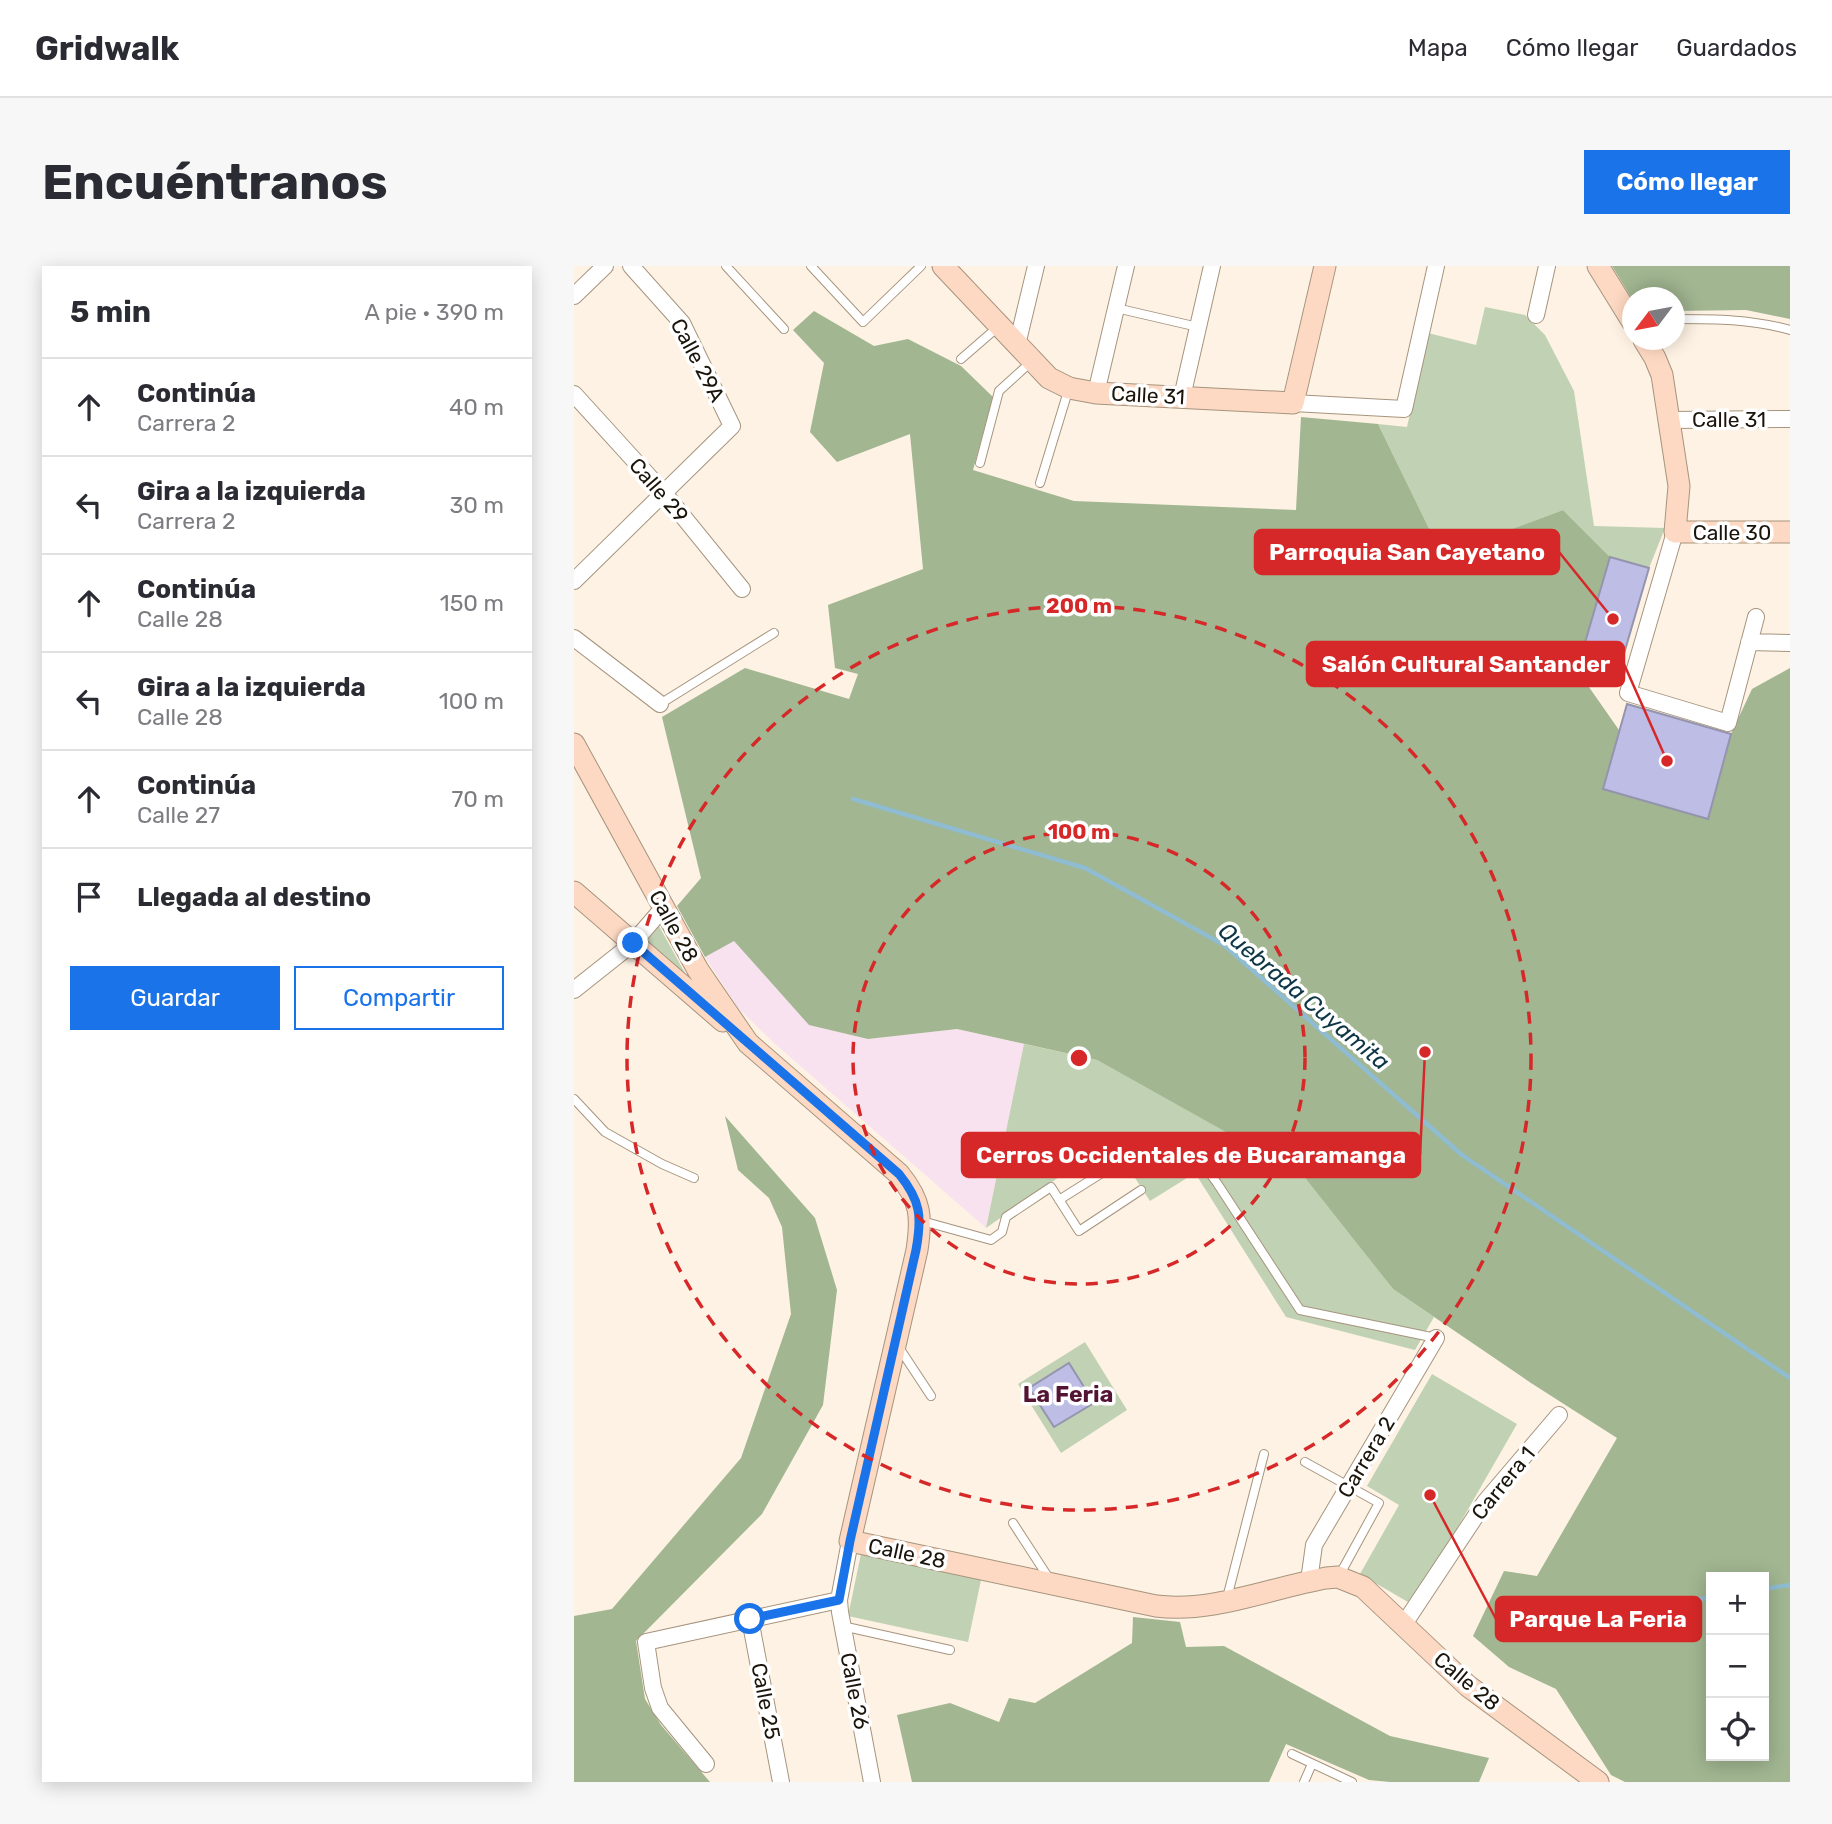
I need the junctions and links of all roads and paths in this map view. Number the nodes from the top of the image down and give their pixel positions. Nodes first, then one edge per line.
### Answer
1 (605, 266) edge
2 (631, 266) edge
3 (726, 266) edge
4 (811, 266) edge
5 (921, 266) edge
6 (1036, 266) edge
7 (1126, 266) edge
8 (1212, 266) edge
9 (1325, 266) edge
10 (1436, 266) edge
11 (1547, 266) edge
12 (1598, 266) edge
13 (947, 268) edge
14 (574, 296) edge
15 (1622, 304) edge
16 (1116, 308) junction
17 (1536, 315) dead end
18 (1685, 319) edge
19 (999, 326) junction
20 (1198, 327) junction
21 (785, 329) dead end
22 (1790, 330) edge
23 (1017, 345) junction
24 (1650, 350) edge
25 (961, 359) dead end
26 (1032, 361) junction
27 (1069, 388) junction
28 (1096, 393) junction
29 (574, 394) edge
30 (1182, 397) junction
31 (1293, 403) junction
32 (1790, 419) edge
33 (1669, 420) junction
34 (981, 463) dead end
35 (1040, 483) dead end
36 (664, 493) junction
37 (1675, 532) junction
38 (1790, 532) edge
39 (574, 581) edge
40 (742, 589) dead end
41 (1756, 617) dead end
42 (774, 633) dead end
43 (574, 638) edge
44 (1749, 642) junction
45 (1790, 643) edge
46 (660, 704) joint
47 (574, 744) edge
48 (574, 892) edge
49 (664, 907) junction
50 (633, 943) junction
51 (574, 990) edge
52 (748, 1043) junction
53 (574, 1099) edge
54 (694, 1178) dead end
55 (1141, 1191) dead end
56 (1059, 1200) junction
57 (920, 1220) junction
58 (1436, 1338) joint
59 (895, 1342) junction
60 (931, 1396) dead end
61 (1559, 1415) dead end
62 (1264, 1454) dead end
63 (1305, 1462) dead end
64 (1349, 1486) junction
65 (1013, 1524) dead end
66 (850, 1541) junction
67 (1338, 1577) junction
68 (1309, 1581) junction
69 (1052, 1584) junction
70 (839, 1600) junction
71 (1226, 1601) junction
72 (750, 1619) junction
73 (1404, 1623) junction
74 (842, 1626) junction
75 (950, 1650) dead end
76 (1292, 1754) dead end
77 (706, 1764) dead end
78 (1312, 1764) junction
79 (1596, 1781) edge
80 (781, 1782) edge
81 (872, 1782) edge
82 (1304, 1782) edge
83 (1352, 1782) edge

1 - 14 street
2 - 36 street, Calle 29A
3 - 21 lane
4 - 5 lane
6 - 23 street
7 - 16 street
8 - 20 street
9 - 31 street
10 - 31 street, Calle 31
11 - 17 street
12 - 15 street
13 - 19 street, Calle 31
16 - 20 lane
16 - 28 street
18 - 22 lane
19 - 23 street, Calle 31
19 - 25 lane
20 - 30 street
23 - 26 street, Calle 31
24 - 33 street
26 - 27 street, Calle 31
26 - 34 lane
27 - 28 street, Calle 31
27 - 35 lane
28 - 30 street, Calle 31
29 - 36 street, Calle 29
30 - 31 street, Calle 31
32 - 33 street, Calle 31
33 - 37 street
36 - 39 street
36 - 40 street, Calle 29
37 - 38 street, Calle 30
37 - 44 street
41 - 44 street
42 - 46 lane
43 - 46 street
44 - 45 street
47 - 49 street, Calle 28
48 - 50 street
49 - 50 street
49 - 52 street, Calle 28
50 - 51 street
50 - 52 street
52 - 57 street, Calle 28
53 - 54 lane
55 - 56 lane
56 - 57 lane
56 - 58 lane
57 - 59 street, Calle 28
58 - 64 street, Carrera 2
59 - 60 lane
59 - 66 street, Calle 28
61 - 73 street, Carrera 1
62 - 71 lane
63 - 64 lane
64 - 67 lane
64 - 68 street, Carrera 2
65 - 69 lane
66 - 69 street, Calle 28
66 - 70 street
67 - 68 street, Calle 28
67 - 73 street, Calle 28
68 - 71 street, Calle 28
69 - 71 street, Calle 28
70 - 72 street
70 - 74 street, Calle 26
72 - 77 street
72 - 80 street, Calle 25
73 - 79 street, Calle 28
74 - 75 lane
74 - 81 street, Calle 26
76 - 78 lane
78 - 82 lane
78 - 83 lane

